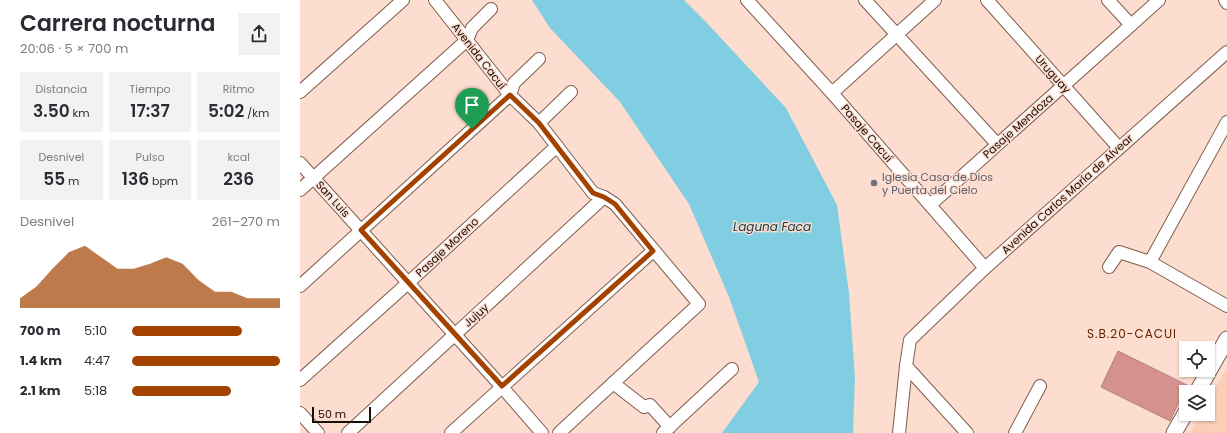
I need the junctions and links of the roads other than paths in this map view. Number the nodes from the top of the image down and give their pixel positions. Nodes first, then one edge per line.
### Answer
1 (403, 0) edge
2 (436, 0) edge
3 (747, 0) edge
4 (865, 0) edge
5 (934, 0) edge
6 (986, 0) edge
7 (1108, 0) edge
8 (1158, 0) edge
9 (1225, 0) edge
10 (1227, 3) edge
11 (491, 9) dead end
12 (1131, 25) junction
13 (897, 35) junction
14 (467, 40) junction
15 (1227, 52) edge
16 (539, 59) dead end
17 (1063, 85) junction
18 (300, 92) edge
19 (571, 92) dead end
20 (832, 93) junction
21 (510, 95) junction
22 (1227, 122) edge
23 (539, 123) junction
24 (997, 144) junction
25 (1222, 144) edge
26 (557, 146) junction
27 (1119, 148) junction
28 (300, 163) edge
29 (314, 177) junction
30 (300, 190) edge
31 (604, 197) junction
32 (930, 205) junction
33 (361, 230) junction
34 (653, 251) junction
35 (1150, 262) junction
36 (1109, 267) dead end
37 (985, 268) junction
38 (408, 283) junction
39 (300, 286) edge
40 (1227, 306) edge
41 (455, 334) junction
42 (1227, 339) edge
43 (1227, 357) edge
44 (906, 366) junction
45 (732, 369) dead end
46 (300, 380) edge
47 (613, 383) junction
48 (1201, 385) edge
49 (1211, 385) edge
50 (502, 386) junction
51 (1040, 386) dead end
52 (300, 413) edge
53 (1184, 421) edge
54 (1188, 421) edge
55 (667, 430) edge
56 (318, 433) edge
57 (348, 433) edge
58 (450, 433) edge
59 (542, 433) edge
60 (559, 433) edge
61 (899, 433) edge
62 (967, 433) edge
63 (1015, 433) edge
64 (1174, 433) edge
65 (1185, 433) edge

1 - 18 street
2 - 14 street, Avenida Cacuí
3 - 20 street, Pasaje Cacuí
4 - 13 street
5 - 13 street
6 - 17 street, Uruguay
7 - 12 street
8 - 12 street, Pasaje Mendoza
9 - 10 street
11 - 14 street
12 - 17 street, Pasaje Mendoza
13 - 20 street
13 - 24 street
14 - 21 street, Avenida Cacuí
14 - 29 street
15 - 27 street, Avenida Carlos María de Alvear
16 - 21 street
17 - 24 street, Pasaje Mendoza
17 - 27 street, Uruguay
19 - 23 street
20 - 32 street, Pasaje Cacuí
21 - 23 street, Avenida Cacuí
21 - 33 street
22 - 25 street
23 - 26 street, Avenida Cacuí
24 - 32 street, Pasaje Mendoza
25 - 35 street
26 - 31 street, Avenida Cacuí
26 - 38 street, Pasaje Moreno
27 - 37 street, Avenida Carlos María de Alvear
28 - 29 street, San Luis
29 - 30 street
29 - 33 street, San Luis
31 - 34 street, Avenida Cacuí
31 - 41 street, Jujuy
32 - 37 street, Pasaje Cacuí
33 - 38 street, San Luis
33 - 39 street
34 - 47 street, Avenida Cacuí
34 - 50 street
35 - 36 street
35 - 40 street
37 - 44 street, Avenida Carlos María de Alvear
38 - 41 street, San Luis
38 - 46 street, Pasaje Moreno
41 - 50 street, San Luis
41 - 57 street, Jujuy
42 - 48 main road
43 - 49 main road
44 - 61 street
44 - 62 street
45 - 55 street
47 - 55 street
47 - 60 street
50 - 58 street
50 - 59 street, San Luis
51 - 63 street
52 - 56 street
53 - 64 main road
54 - 65 main road

